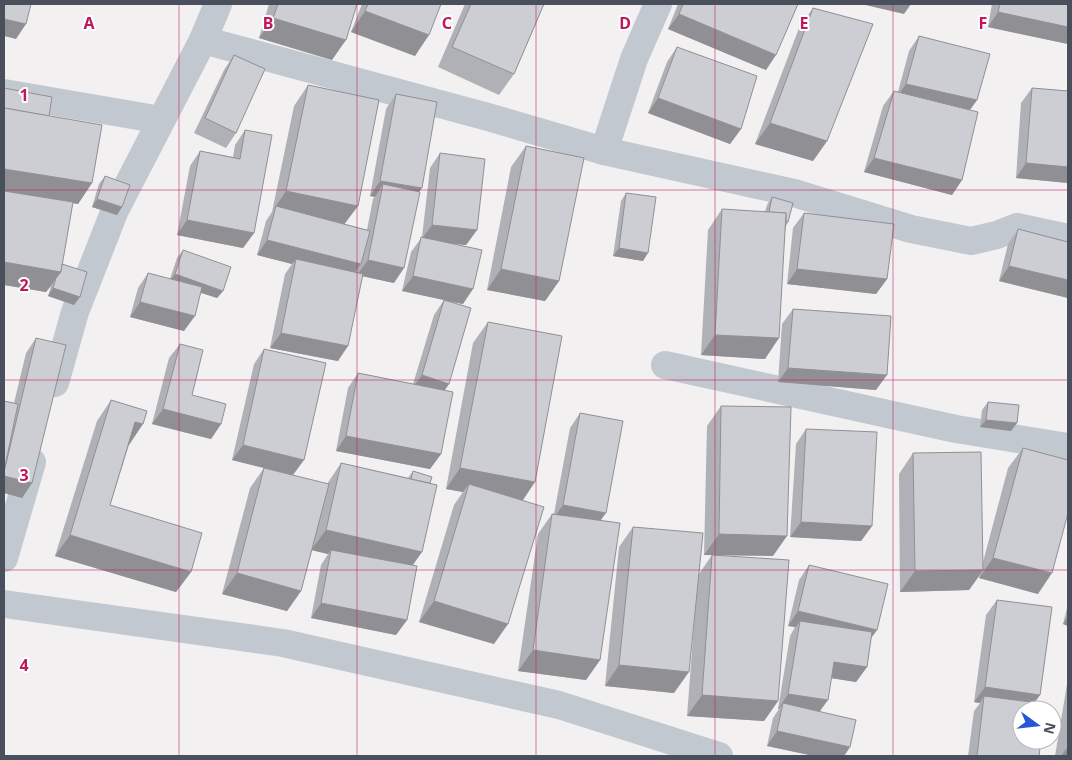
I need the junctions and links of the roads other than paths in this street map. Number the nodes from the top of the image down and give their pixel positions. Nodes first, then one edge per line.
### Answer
1 (218, 4) edge
2 (658, 4) edge
3 (203, 40) junction
4 (4, 93) edge
5 (161, 120) junction
6 (604, 151) junction
7 (1068, 238) edge
8 (665, 366) dead end
9 (48, 407) edge
10 (40, 435) edge
11 (1068, 447) edge
12 (4, 558) edge
13 (4, 604) edge
14 (719, 756) edge

1 - 3 street
2 - 6 street
3 - 5 street
3 - 6 street
4 - 5 street
5 - 9 street
6 - 7 street
8 - 11 street
10 - 12 street
13 - 14 street

